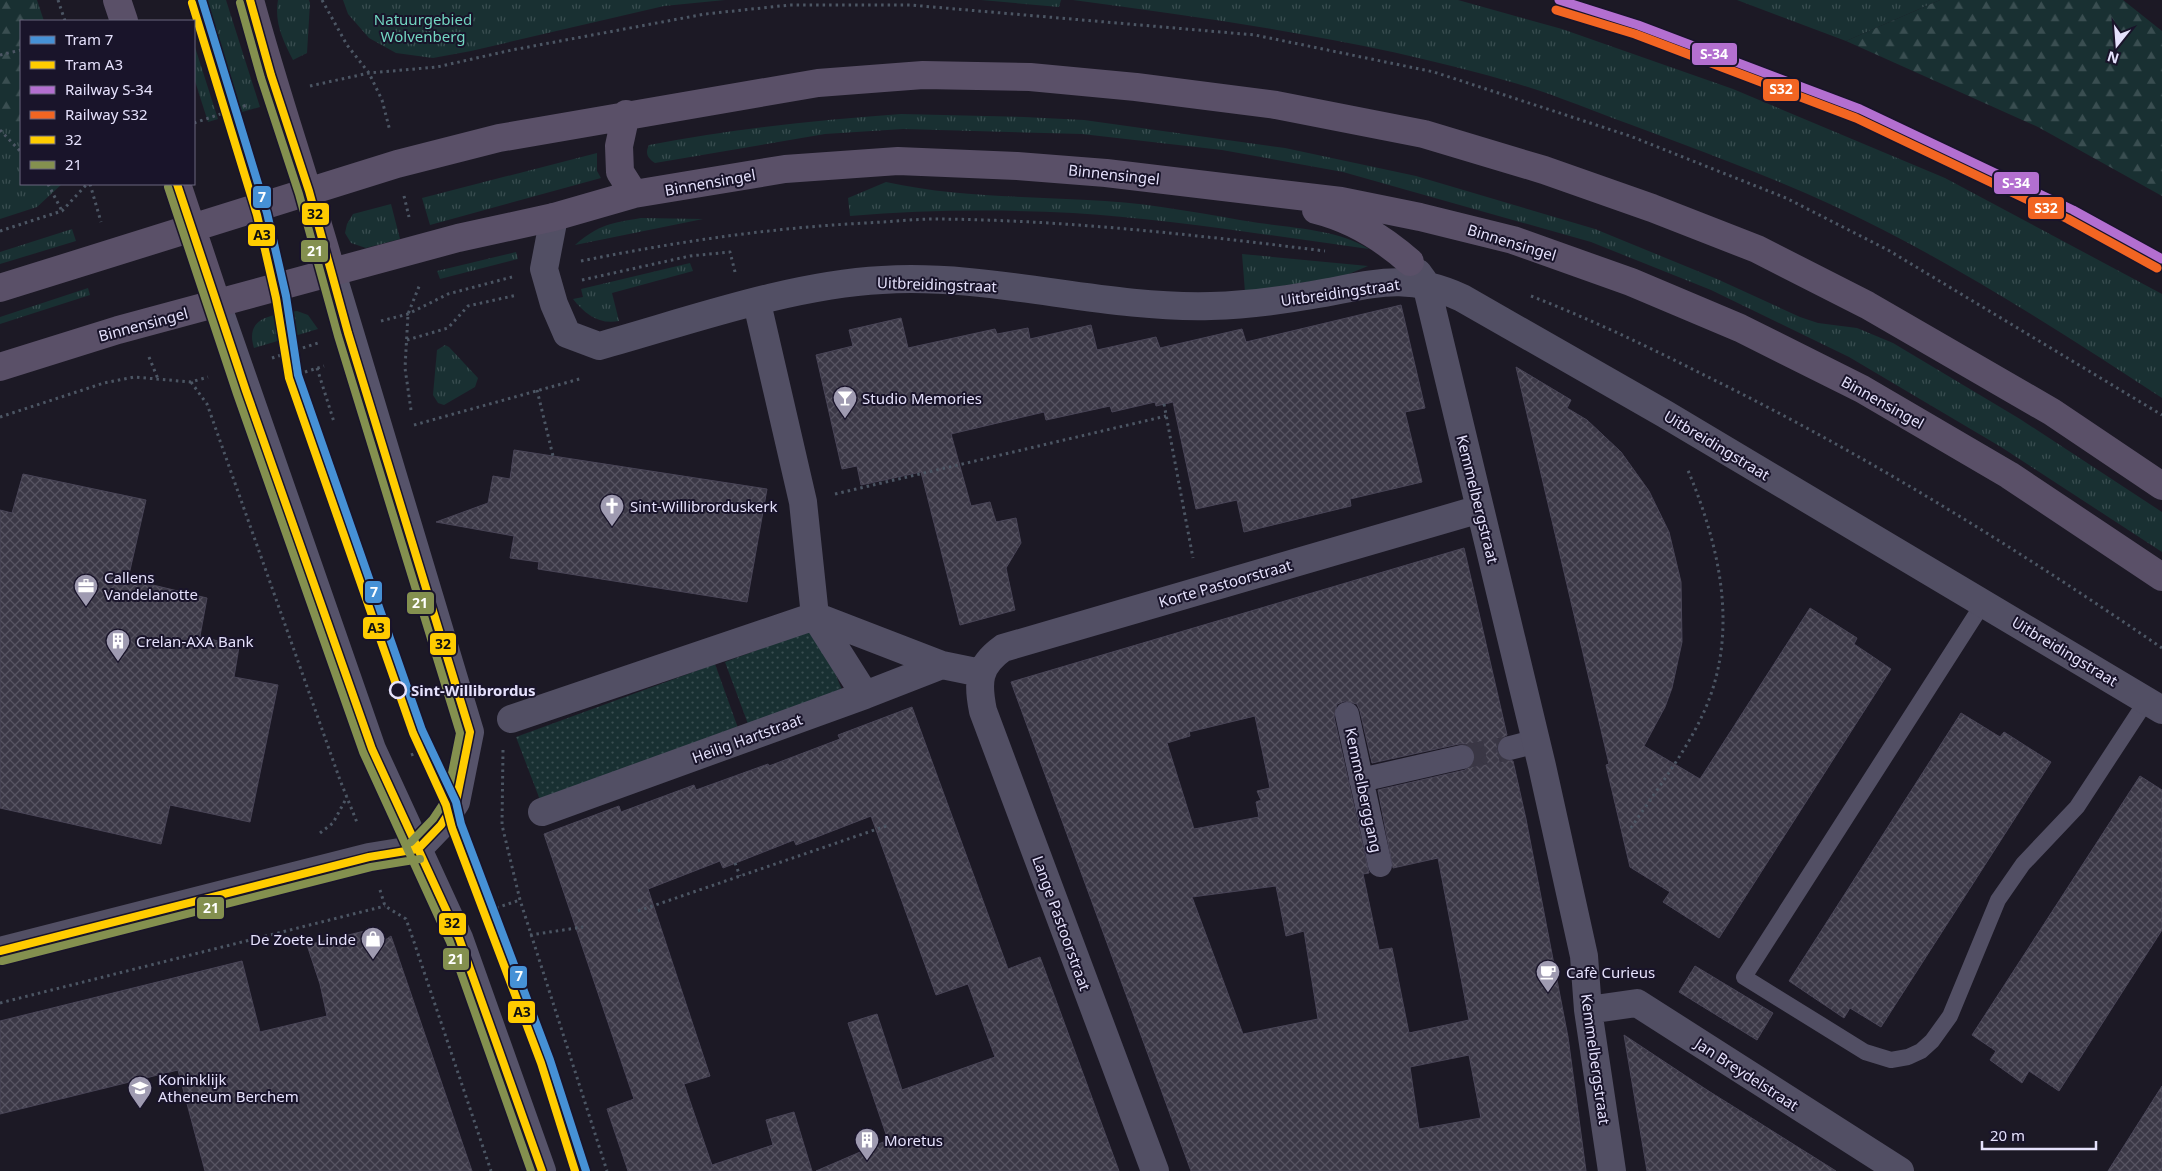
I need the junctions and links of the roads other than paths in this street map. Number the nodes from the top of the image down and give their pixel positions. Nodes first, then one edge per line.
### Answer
1 (117, 0) edge
2 (250, 0) edge
3 (124, 20) edge
4 (626, 114) junction
5 (177, 185) edge
6 (1225, 186) junction
7 (309, 191) junction
8 (634, 194) junction
9 (554, 217) junction
10 (190, 228) junction
11 (1410, 262) joint
12 (332, 273) junction
13 (1426, 284) junction
14 (0, 288) edge
15 (757, 303) junction
16 (217, 304) junction
17 (0, 367) edge
18 (2162, 486) edge
19 (1480, 509) junction
20 (2162, 577) edge
21 (1984, 602) junction
22 (814, 616) junction
23 (942, 665) junction
24 (981, 673) junction
25 (865, 695) junction
26 (2154, 705) edge
27 (1347, 714) dead end
28 (512, 719) dead end
29 (1537, 741) junction
30 (1510, 748) tunnel mouth
31 (1462, 758) tunnel mouth
32 (1361, 780) junction
33 (542, 812) dead end
34 (418, 849) junction
35 (1380, 865) dead end
36 (0, 950) edge
37 (1588, 1010) junction
38 (542, 1171) edge
39 (1155, 1171) edge
40 (1612, 1171) edge
41 (1900, 1171) edge

1 - 3 main road
2 - 7 main road
4 - 7 main road
4 - 8 main road
4 - 18 main road
5 - 10 main road
6 - 8 main road, Binnensingel
6 - 11 main road
6 - 20 main road, Binnensingel
7 - 10 main road
7 - 12 main road
8 - 9 main road, Binnensingel
9 - 12 main road, Binnensingel
9 - 15 street, Uitbreidingstraat
10 - 14 main road
10 - 16 main road
11 - 13 street, Kemmelbergstraat
12 - 16 main road, Binnensingel
12 - 34 main road
13 - 15 street, Uitbreidingstraat
13 - 19 street, Kemmelbergstraat
13 - 21 street, Uitbreidingstraat
15 - 22 street
16 - 17 main road, Binnensingel
16 - 34 main road
19 - 24 street, Korte Pastoorstraat
19 - 29 street, Kemmelbergstraat
21 - 26 street, Uitbreidingstraat
21 - 26 lane
22 - 23 street
22 - 25 street
22 - 28 street
23 - 24 street
23 - 25 street, Heilig Hartstraat
24 - 39 street, Lange Pastoorstraat
25 - 33 street, Heilig Hartstraat
27 - 32 street, Kemmelberggang
29 - 30 street
29 - 37 street, Kemmelbergstraat
31 - 32 street
32 - 35 street, Kemmelberggang
34 - 36 street
34 - 38 main road
37 - 40 street, Kemmelbergstraat
37 - 41 street, Jan Breydelstraat

